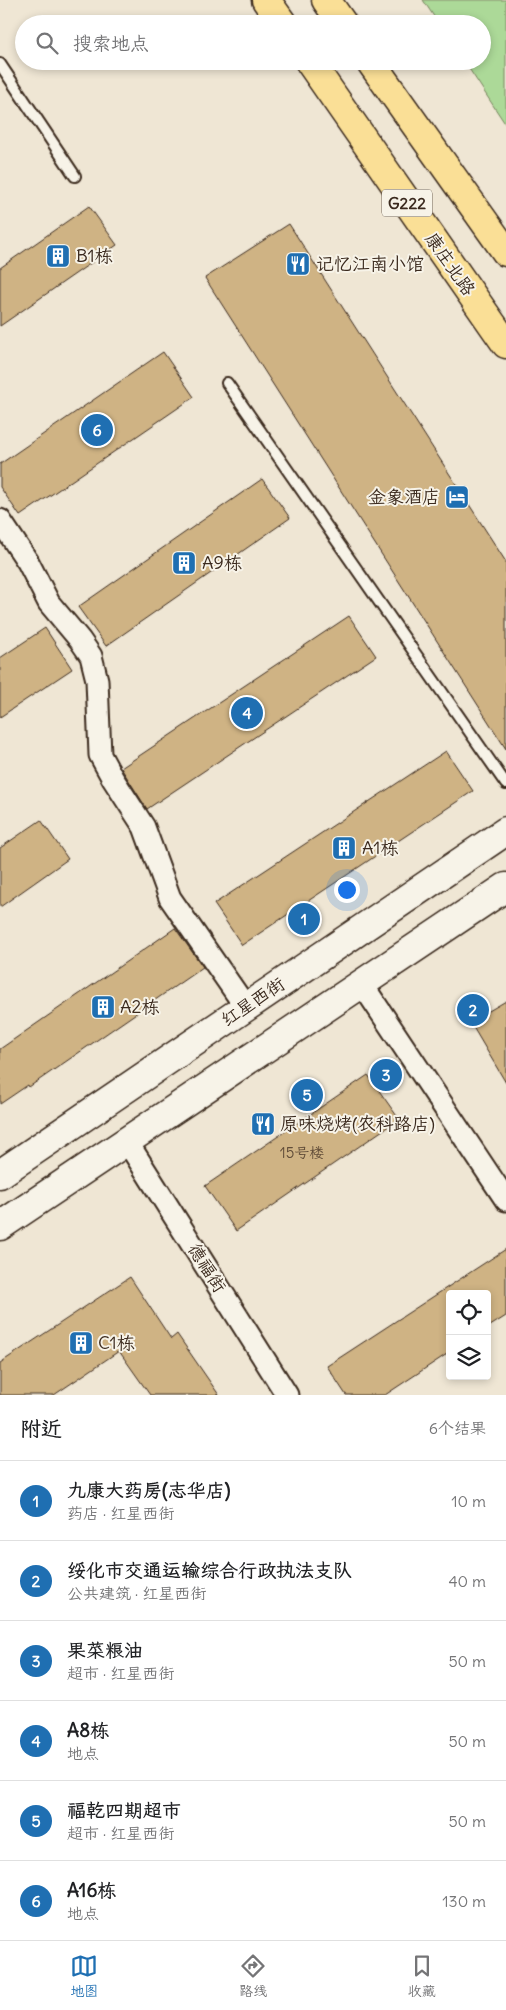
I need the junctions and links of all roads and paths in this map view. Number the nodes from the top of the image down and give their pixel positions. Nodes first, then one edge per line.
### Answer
1 (266, 0) edge
2 (326, 0) edge
3 (277, 15) edge
4 (337, 15) edge
5 (0, 64) edge
6 (315, 70) edge
7 (376, 70) edge
8 (75, 176) dead end
9 (506, 252) edge
10 (506, 344) edge
11 (227, 383) dead end
12 (0, 520) edge
13 (506, 784) edge
14 (506, 831) edge
15 (506, 887) edge
16 (362, 984) junction
17 (246, 1006) junction
18 (101, 1105) junction
19 (126, 1140) junction
20 (0, 1174) edge
21 (506, 1200) edge
22 (0, 1226) edge
23 (287, 1395) edge

1 - 3 highway
2 - 4 highway
5 - 8 lane
6 - 10 highway, 康庄北路 / G222
7 - 9 highway, G222
11 - 13 lane
12 - 17 street
14 - 17 main road, 红星西街
15 - 16 main road
16 - 19 main road
16 - 21 street
17 - 18 main road, 红星西街
18 - 19 main road
18 - 20 main road, 红星西街
19 - 22 main road
19 - 23 street, 德福街

